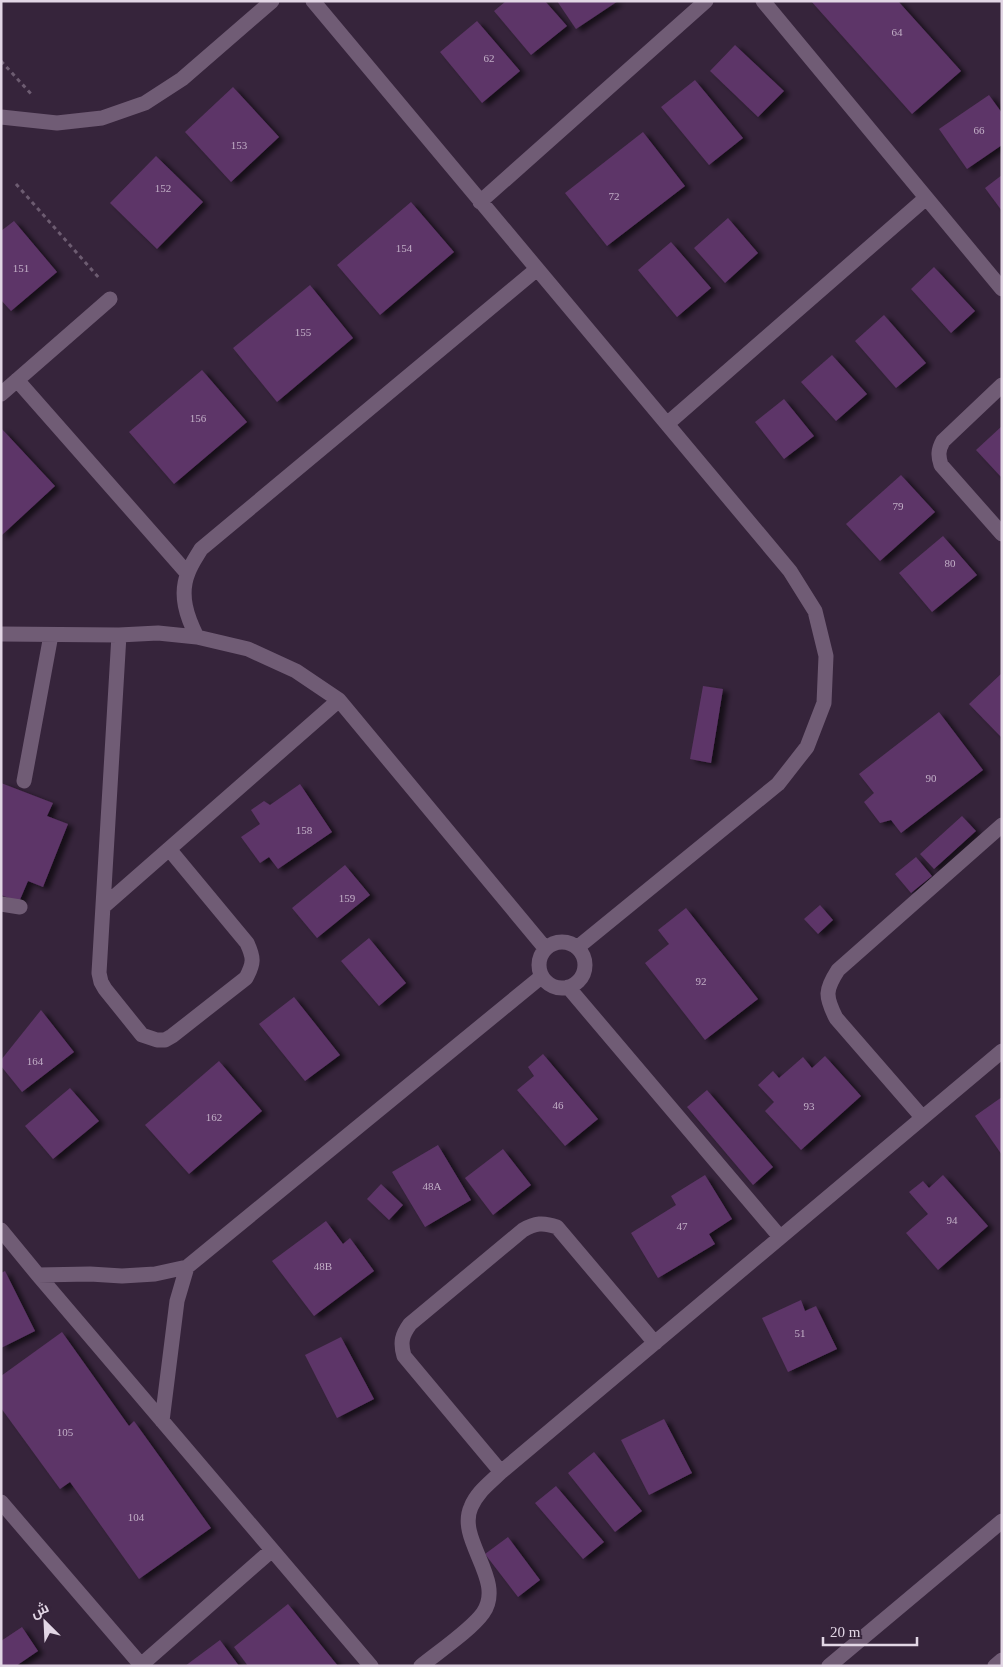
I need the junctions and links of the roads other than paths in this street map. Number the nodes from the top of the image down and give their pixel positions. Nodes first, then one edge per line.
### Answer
1 (272, 1) edge
2 (313, 1) edge
3 (706, 1) edge
4 (763, 1) edge
5 (255, 7) edge
6 (1, 117) edge
7 (926, 198) junction
8 (480, 202) junction
9 (537, 269) junction
10 (1002, 289) edge
11 (110, 299) road end
12 (17, 380) junction
13 (1002, 385) edge
14 (1, 394) edge
15 (666, 424) junction
16 (1002, 534) edge
17 (187, 574) junction
18 (1, 634) edge
19 (51, 635) junction
20 (119, 635) junction
21 (196, 636) junction
22 (339, 700) junction
23 (24, 781) dead end
24 (1002, 825) edge
25 (169, 848) junction
26 (1, 904) edge
27 (104, 906) junction
28 (20, 907) dead end
29 (578, 947) junction
30 (545, 948) junction
31 (542, 977) junction
32 (568, 987) junction
33 (1002, 1051) edge
34 (922, 1118) junction
35 (1, 1230) edge
36 (780, 1237) junction
37 (187, 1267) junction
38 (38, 1275) junction
39 (655, 1343) junction
40 (162, 1421) junction
41 (501, 1472) junction
42 (1, 1502) edge
43 (1002, 1521) edge
44 (272, 1550) junction
45 (1002, 1660) edge
46 (141, 1665) edge
47 (371, 1666) edge
48 (421, 1666) edge
49 (829, 1666) edge
50 (995, 1666) edge

1 - 5 street
2 - 8 street
3 - 8 street
4 - 7 street
5 - 6 street
7 - 10 street
7 - 15 street
8 - 9 street
9 - 15 street
9 - 17 street
11 - 12 street
12 - 14 street
12 - 17 street
13 - 16 street
15 - 29 street
17 - 21 street
18 - 19 street
19 - 20 street
19 - 23 street
20 - 21 street
20 - 27 street
21 - 22 street
22 - 25 street
22 - 30 street
24 - 34 street
25 - 27 street
25 - 27 street
26 - 28 street
29 - 30 street
29 - 32 street
30 - 31 street
31 - 32 street
31 - 37 street
32 - 36 street
33 - 34 street
34 - 36 street
35 - 38 street
36 - 39 street
37 - 38 street
37 - 40 street
38 - 40 street
39 - 41 street
39 - 41 street
40 - 44 street
41 - 48 street
42 - 46 street
43 - 49 street
44 - 46 street
44 - 47 street
45 - 50 street

